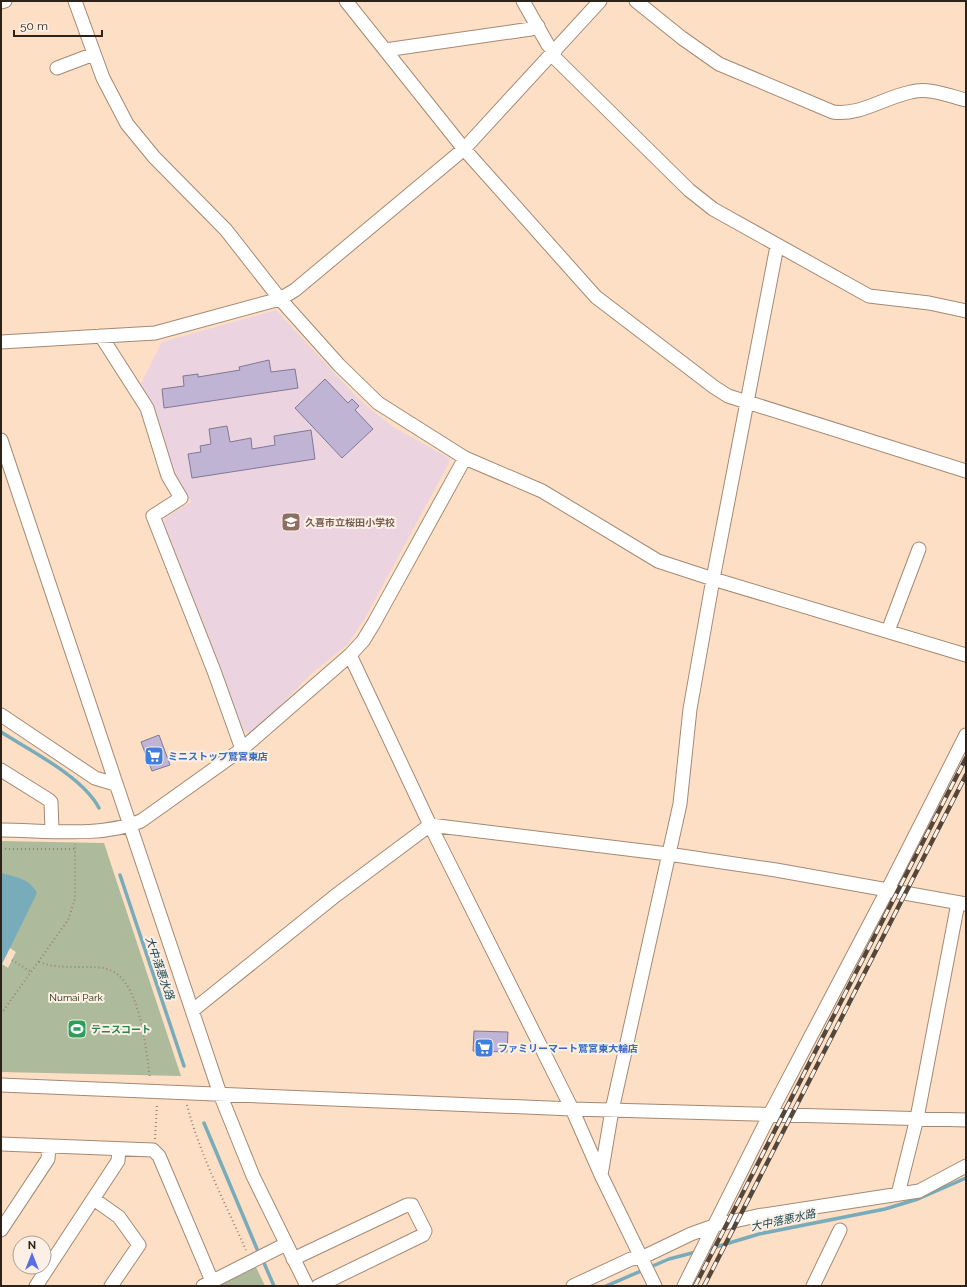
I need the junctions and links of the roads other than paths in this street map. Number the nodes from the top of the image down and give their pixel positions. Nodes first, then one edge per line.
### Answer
1 (5, 1) edge
2 (75, 1) edge
3 (346, 1) edge
4 (524, 1) edge
5 (600, 1) edge
6 (636, 1) edge
7 (1, 2) edge
8 (538, 26) junction
9 (385, 50) junction
10 (553, 53) junction
11 (94, 54) junction
12 (57, 68) dead end
13 (966, 100) edge
14 (464, 150) junction
15 (777, 246) junction
16 (280, 299) junction
17 (966, 311) edge
18 (101, 336) junction
19 (1, 342) edge
20 (747, 402) junction
21 (1, 440) edge
22 (464, 458) junction
23 (966, 471) edge
24 (919, 549) dead end
25 (712, 579) junction
26 (888, 631) junction
27 (350, 655) junction
28 (966, 655) edge
29 (1, 715) edge
30 (966, 735) edge
31 (242, 749) junction
32 (1, 770) edge
33 (115, 784) junction
34 (430, 825) junction
35 (129, 826) junction
36 (1, 830) edge
37 (52, 830) junction
38 (668, 854) junction
39 (888, 889) junction
40 (962, 903) edge
41 (192, 1011) junction
42 (1, 1085) edge
43 (220, 1094) junction
44 (572, 1109) junction
45 (612, 1110) junction
46 (770, 1114) junction
47 (917, 1118) junction
48 (966, 1120) edge
49 (1, 1144) edge
50 (50, 1146) junction
51 (119, 1149) junction
52 (966, 1166) edge
53 (601, 1175) junction
54 (898, 1194) junction
55 (95, 1200) junction
56 (714, 1229) junction
57 (1, 1230) edge
58 (840, 1230) dead end
59 (286, 1244) junction
60 (293, 1259) junction
61 (643, 1260) junction
62 (653, 1281) edge
63 (208, 1284) edge
64 (36, 1286) edge
65 (111, 1286) edge
66 (307, 1286) edge
67 (318, 1286) edge
68 (573, 1286) edge
69 (684, 1286) edge
70 (813, 1286) edge

1 - 7 street
2 - 11 street
3 - 9 street
4 - 8 street
5 - 10 street
6 - 13 street
8 - 9 street
8 - 10 street
9 - 14 street
10 - 14 street
10 - 15 street
11 - 12 street
11 - 16 street
14 - 16 street
14 - 20 street
15 - 17 street
15 - 20 street
16 - 18 street
16 - 22 street
18 - 19 street
18 - 31 street
20 - 23 street
20 - 25 street
21 - 33 street
22 - 25 street
22 - 27 street
24 - 26 street
25 - 26 street
25 - 38 street
26 - 28 street
27 - 31 street
27 - 34 street
29 - 33 street
30 - 39 street
31 - 35 street
32 - 37 street
33 - 35 street
34 - 38 street
34 - 41 street
34 - 44 street
35 - 37 street
35 - 41 street
36 - 37 street
38 - 39 street
38 - 45 street
39 - 40 street
39 - 46 street
40 - 47 street
41 - 43 street
42 - 43 street
43 - 44 street
43 - 59 street
44 - 45 street
44 - 53 street
45 - 46 street
45 - 53 street
46 - 47 street
46 - 56 street
47 - 48 street
47 - 54 street
49 - 50 street
50 - 51 street
50 - 57 street
51 - 55 street
51 - 63 street
52 - 54 street
53 - 61 street
54 - 56 street
55 - 64 street
55 - 65 street
56 - 61 street
56 - 69 street
58 - 70 street
59 - 60 street
59 - 63 street
60 - 66 street
60 - 67 street
61 - 62 street
61 - 68 street

